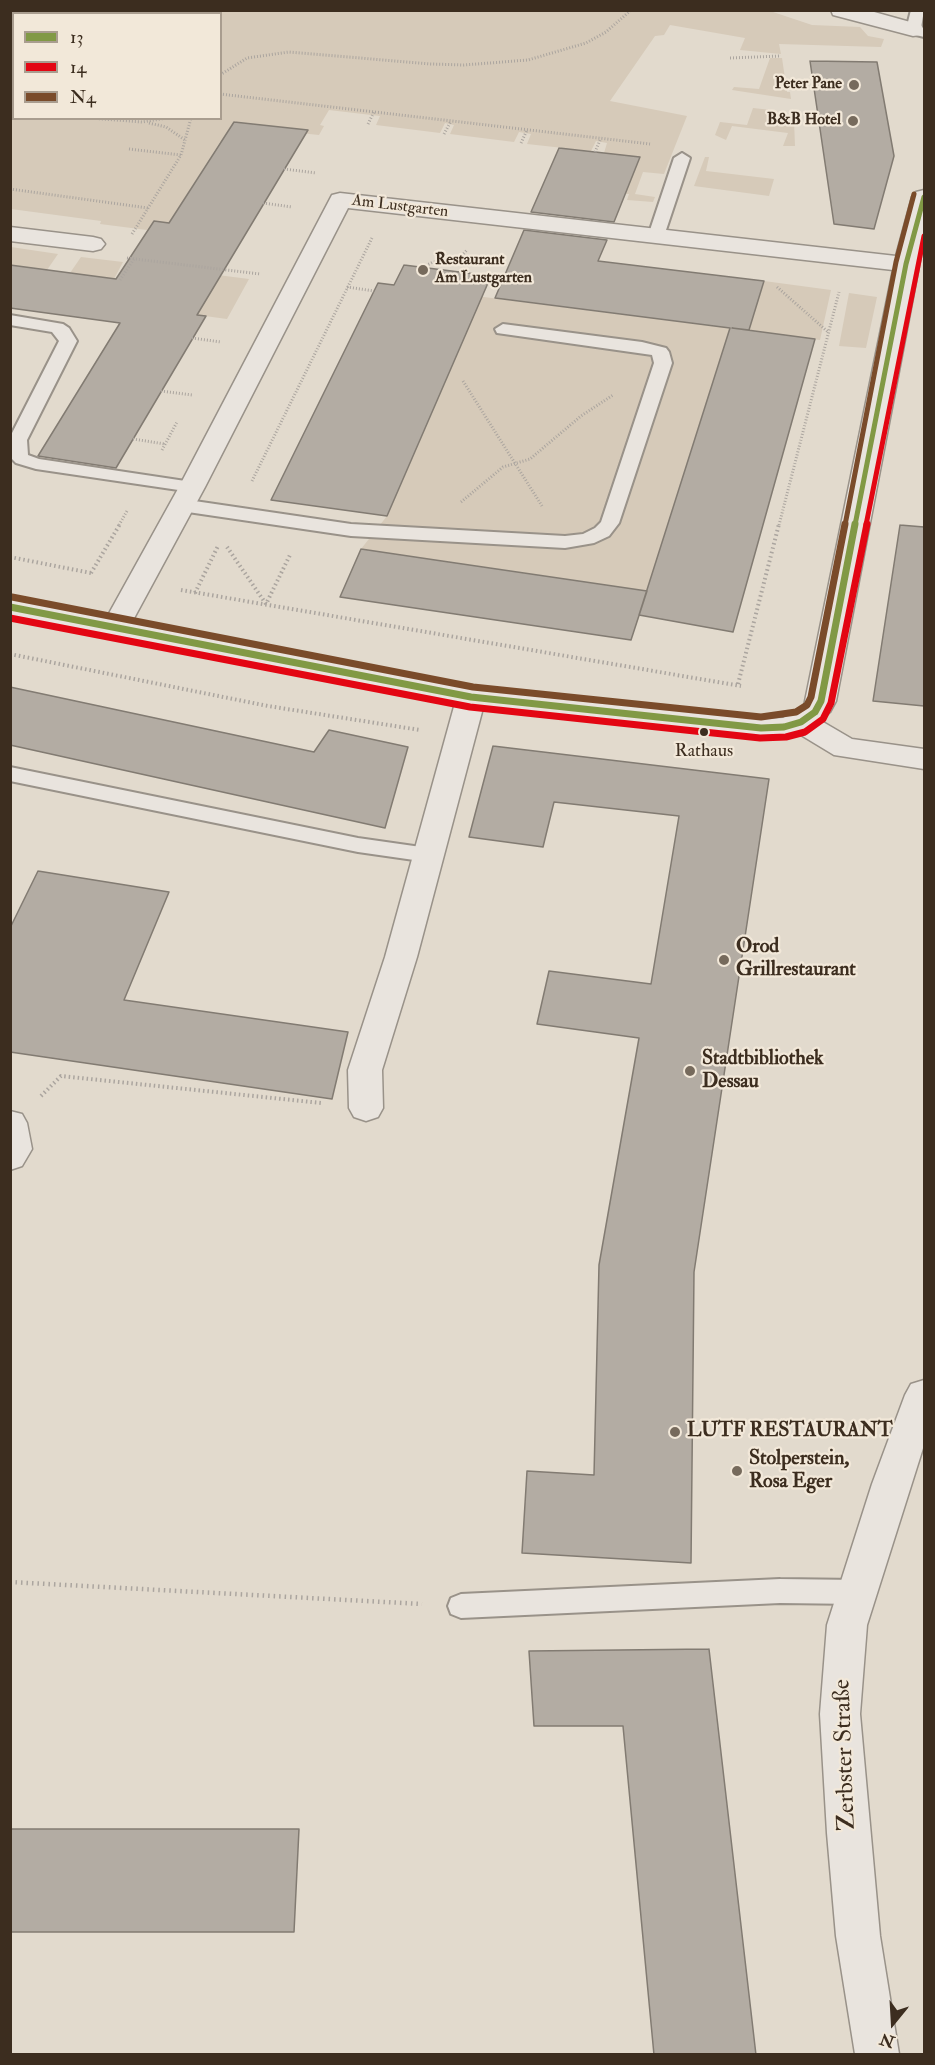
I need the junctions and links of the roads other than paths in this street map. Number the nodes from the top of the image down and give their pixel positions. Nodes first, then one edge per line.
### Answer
1 (841, 10) edge
2 (919, 25) edge
3 (682, 158) road end
4 (924, 197) edge
5 (10, 234) edge
6 (656, 236) junction
7 (93, 244) dead end
8 (906, 264) junction
9 (10, 320) edge
10 (504, 329) dead end
11 (187, 496) junction
12 (10, 607) edge
13 (114, 629) junction
14 (471, 697) junction
15 (801, 722) junction
16 (924, 759) edge
17 (10, 774) edge
18 (428, 855) junction
19 (366, 1108) road end
20 (12, 1124) edge
21 (10, 1157) edge
22 (924, 1395) edge
23 (858, 1592) junction
24 (461, 1606) road end
25 (877, 2055) edge

1 - 2 street
3 - 6 lane
4 - 8 street
5 - 7 street
6 - 8 street, Am Lustgarten
6 - 11 street, Am Lustgarten
8 - 15 street
9 - 11 lane
10 - 11 lane
11 - 13 street, Am Lustgarten
12 - 13 street
13 - 14 street
14 - 15 street
14 - 18 street
15 - 16 street
17 - 18 lane
18 - 19 street
20 - 21 street
22 - 23 street, Zerbster Straße
23 - 24 lane
23 - 25 street, Zerbster Straße

